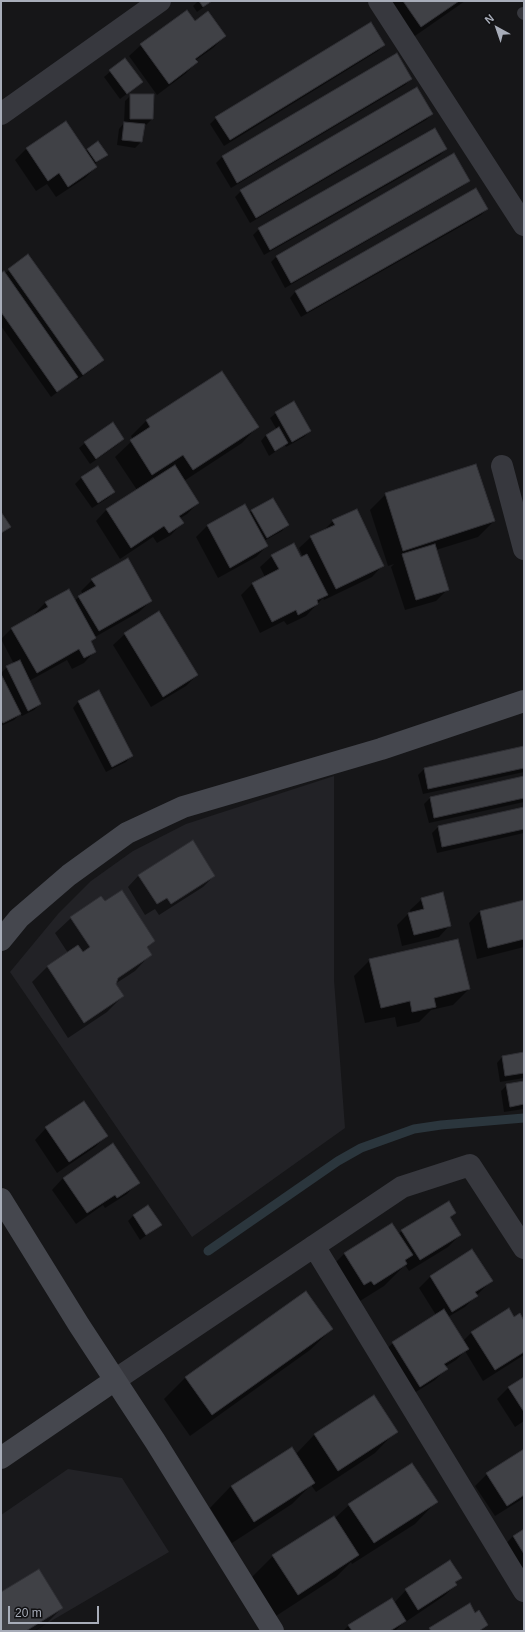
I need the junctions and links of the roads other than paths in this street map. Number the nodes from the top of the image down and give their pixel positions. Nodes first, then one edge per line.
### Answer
1 (160, 1) edge
2 (379, 1) edge
3 (1, 114) edge
4 (524, 225) edge
5 (502, 466) dead end
6 (524, 549) edge
7 (524, 701) edge
8 (1, 940) edge
9 (1, 1198) edge
10 (314, 1246) junction
11 (524, 1248) edge
12 (115, 1380) junction
13 (1, 1458) edge
14 (524, 1591) edge
15 (273, 1631) edge

1 - 3 street
2 - 4 street
5 - 6 street
7 - 8 street
9 - 12 street
10 - 11 street
10 - 12 street
10 - 14 street
12 - 13 street
12 - 15 street

